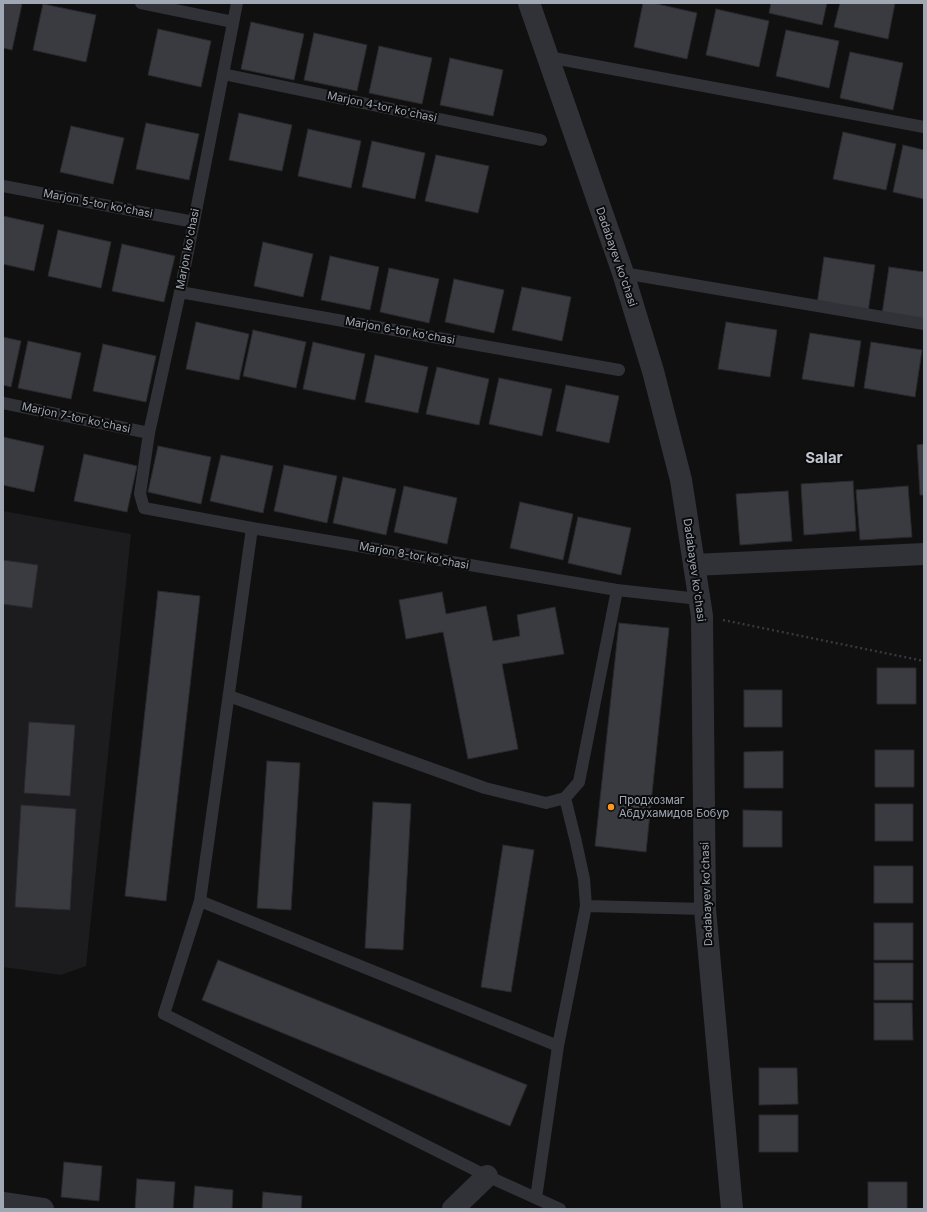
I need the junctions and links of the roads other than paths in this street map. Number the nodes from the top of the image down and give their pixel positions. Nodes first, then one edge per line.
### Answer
1 (141, 3) edge
2 (237, 3) edge
3 (528, 3) edge
4 (233, 22) junction
5 (548, 57) junction
6 (223, 74) junction
7 (924, 127) edge
8 (541, 140) dead end
9 (3, 186) edge
10 (194, 222) junction
11 (622, 273) junction
12 (180, 292) junction
13 (924, 324) edge
14 (619, 370) dead end
15 (3, 403) edge
16 (149, 433) junction
17 (140, 494) joint
18 (252, 528) junction
19 (924, 554) edge
20 (694, 565) junction
21 (617, 590) junction
22 (701, 608) junction
23 (229, 696) junction
24 (566, 798) junction
25 (200, 901) junction
26 (586, 906) junction
27 (705, 909) junction
28 (558, 1046) junction
29 (487, 1176) junction
30 (536, 1198) junction
31 (3, 1203) edge
32 (43, 1209) edge
33 (453, 1209) edge
34 (560, 1209) edge
35 (732, 1209) edge

1 - 4 lane
2 - 4 lane, Marjon ko'chasi
3 - 5 street, Dadabayev ko'chasi
4 - 6 lane, Marjon ko'chasi
5 - 7 lane
5 - 11 street, Dadabayev ko'chasi
6 - 8 lane, Marjon 4-tor ko'chasi
6 - 10 lane, Marjon ko'chasi
9 - 10 lane, Marjon 5-tor ko'chasi
10 - 12 lane, Marjon ko'chasi
11 - 13 lane
11 - 20 street, Dadabayev ko'chasi
12 - 14 lane, Marjon 6-tor ko'chasi
12 - 16 lane, Marjon ko'chasi
15 - 16 lane, Marjon 7-tor ko'chasi
16 - 17 lane, Marjon ko'chasi
17 - 18 lane, Marjon 8-tor ko'chasi
18 - 21 lane, Marjon 8-tor ko'chasi
18 - 23 lane
19 - 20 street
20 - 22 street, Dadabayev ko'chasi
21 - 22 lane, Marjon 8-tor ko'chasi
21 - 24 lane
22 - 27 street, Dadabayev ko'chasi
23 - 24 lane
23 - 25 lane
24 - 26 lane
25 - 28 lane
25 - 29 lane
26 - 27 lane
26 - 28 lane
27 - 35 street, Dadabayev ko'chasi
28 - 30 lane
29 - 30 lane
29 - 33 street
30 - 34 lane
31 - 32 street

